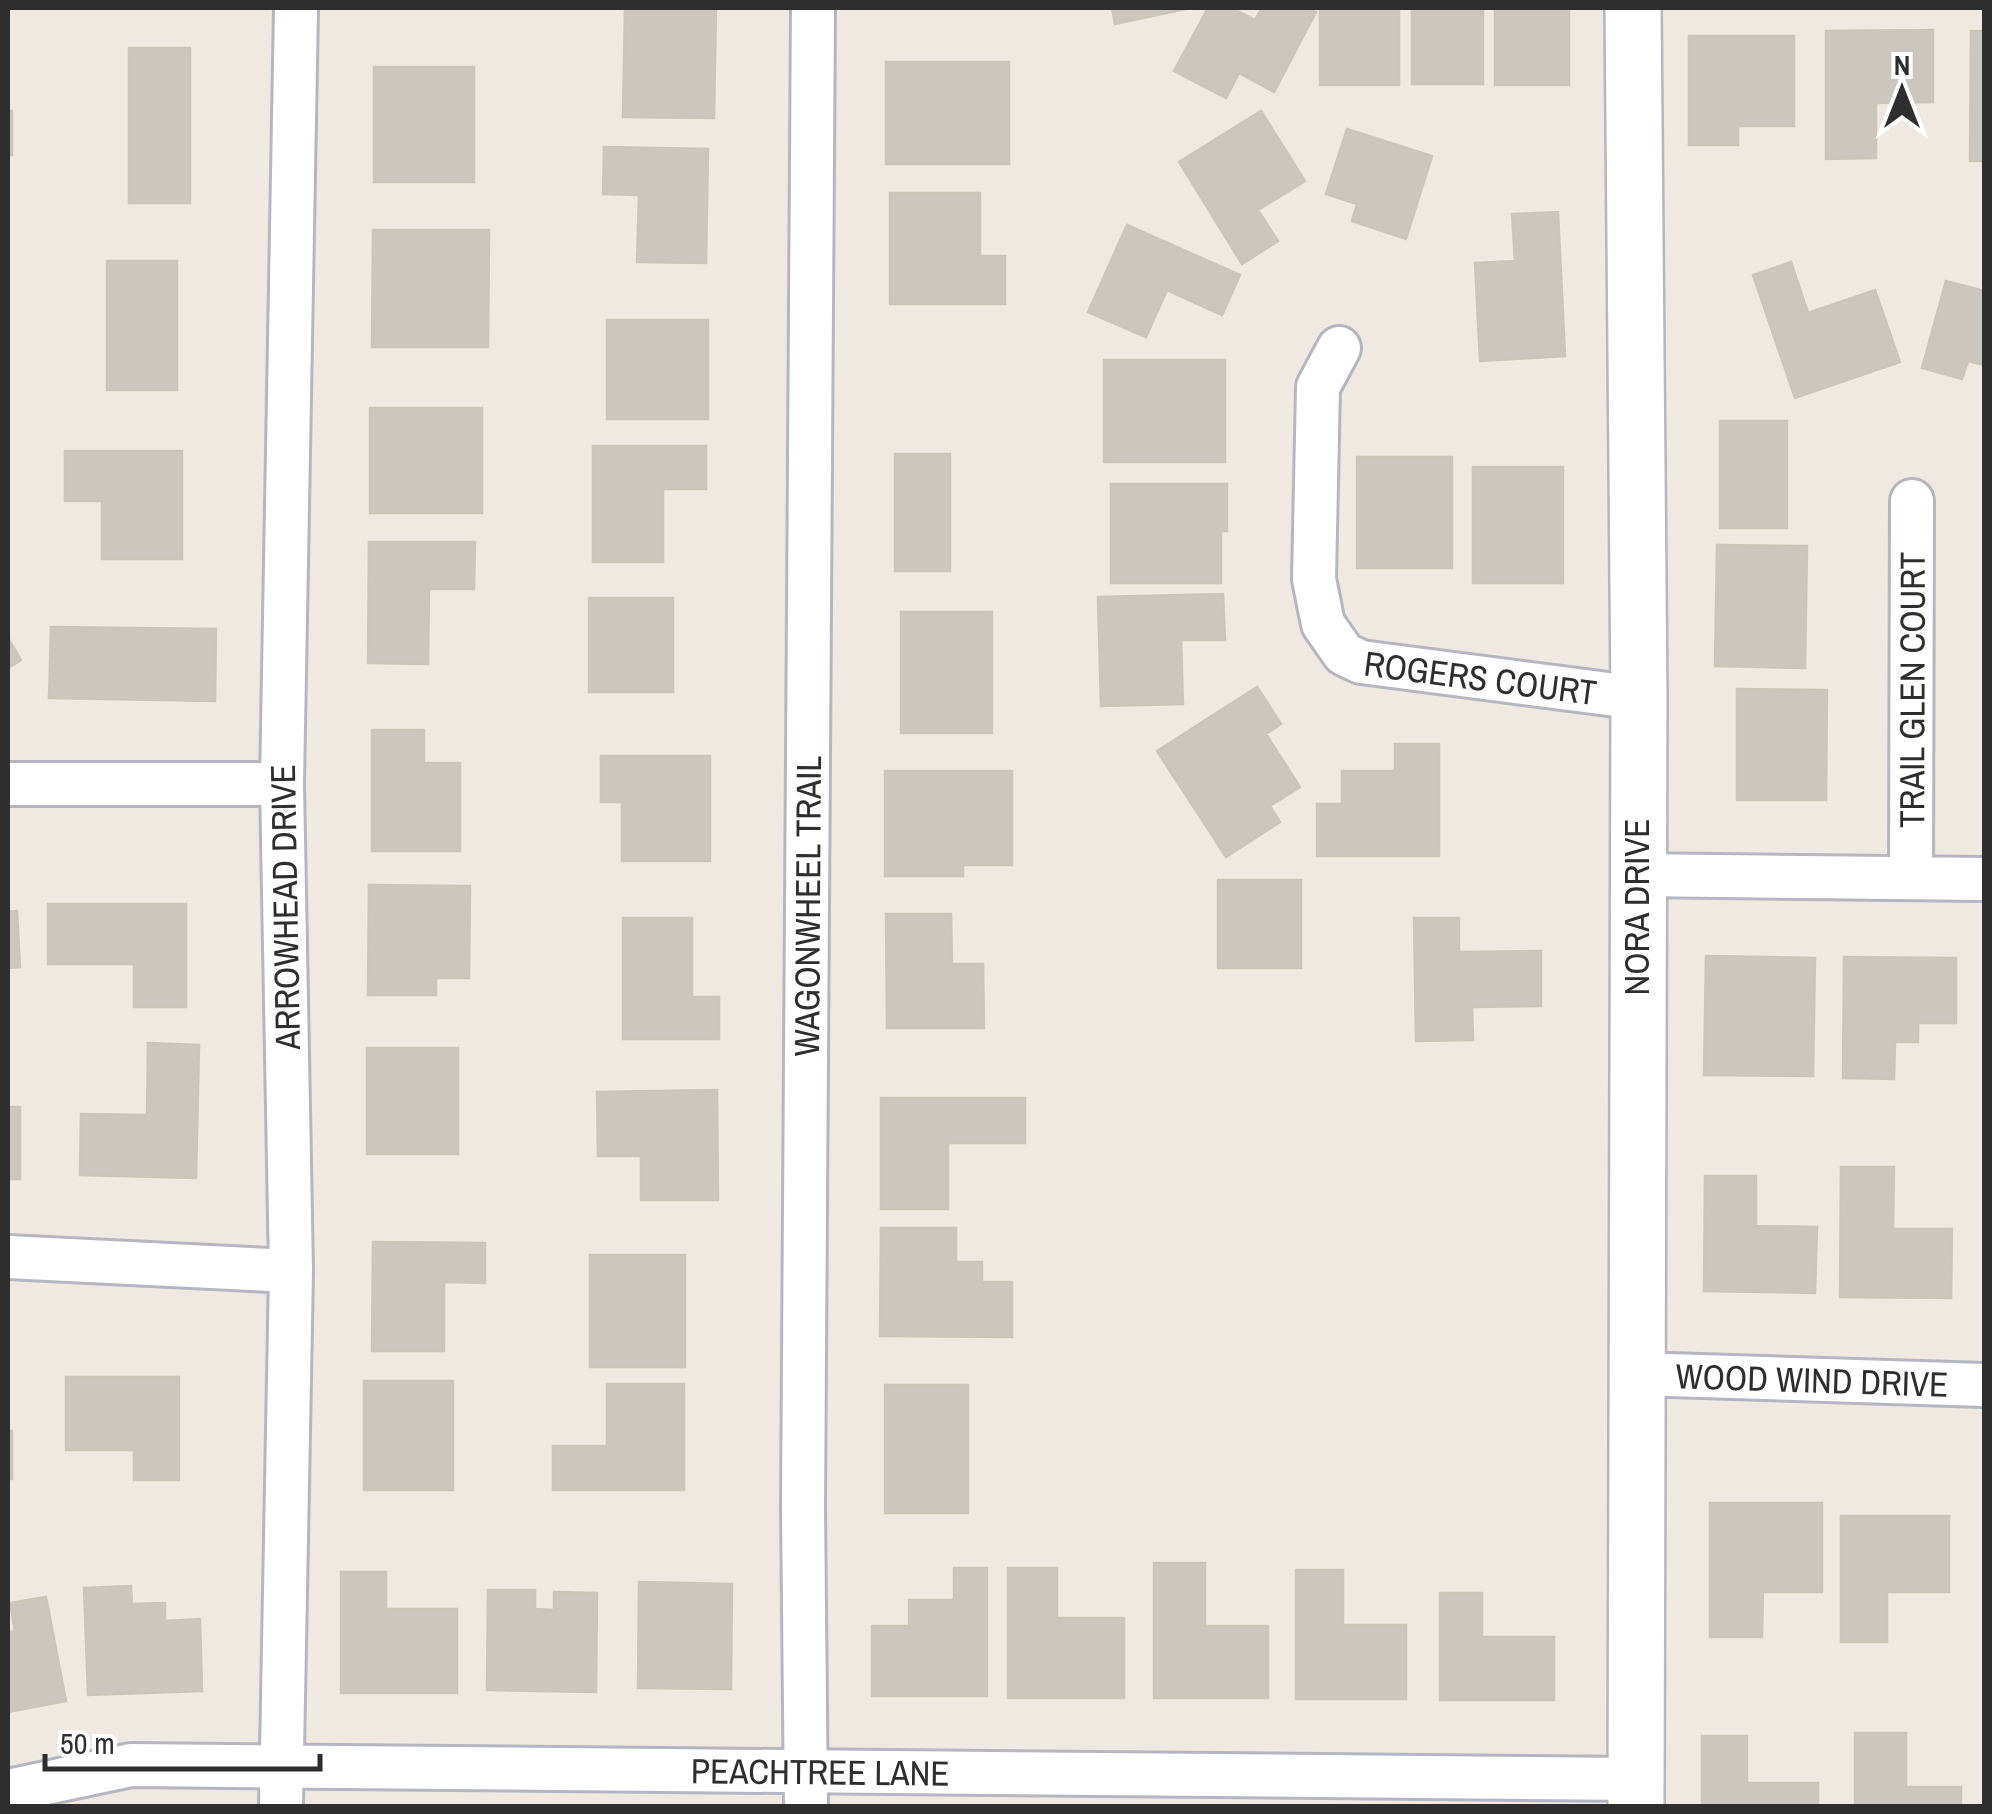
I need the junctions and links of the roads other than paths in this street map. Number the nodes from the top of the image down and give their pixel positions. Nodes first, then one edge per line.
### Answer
1 (296, 8) edge
2 (813, 8) edge
3 (1634, 8) edge
4 (1339, 348) dead end
5 (1912, 501) dead end
6 (1639, 698) junction
7 (8, 784) edge
8 (282, 784) junction
9 (1636, 874) junction
10 (1911, 878) junction
11 (1984, 880) edge
12 (8, 1257) edge
13 (291, 1271) junction
14 (1637, 1374) junction
15 (1984, 1385) edge
16 (281, 1787) edge
17 (805, 1789) edge
18 (8, 1790) edge
19 (1636, 1793) edge

1 - 8 street, ARROWHEAD DRIVE
2 - 17 street, WAGONWHEEL TRAIL
3 - 6 street, NORA DRIVE
4 - 6 street, ROGERS COURT
5 - 10 street, TRAIL GLEN COURT
6 - 9 street, NORA DRIVE
7 - 8 street
8 - 13 street, ARROWHEAD DRIVE
9 - 10 street
9 - 14 street, NORA DRIVE
10 - 11 street
12 - 13 street
13 - 16 street, ARROWHEAD DRIVE
14 - 15 street, WOOD WIND DRIVE
14 - 19 street, NORA DRIVE
16 - 17 street, PEACHTREE LANE
16 - 18 street, PEACHTREE LANE
17 - 19 street, PEACHTREE LANE

